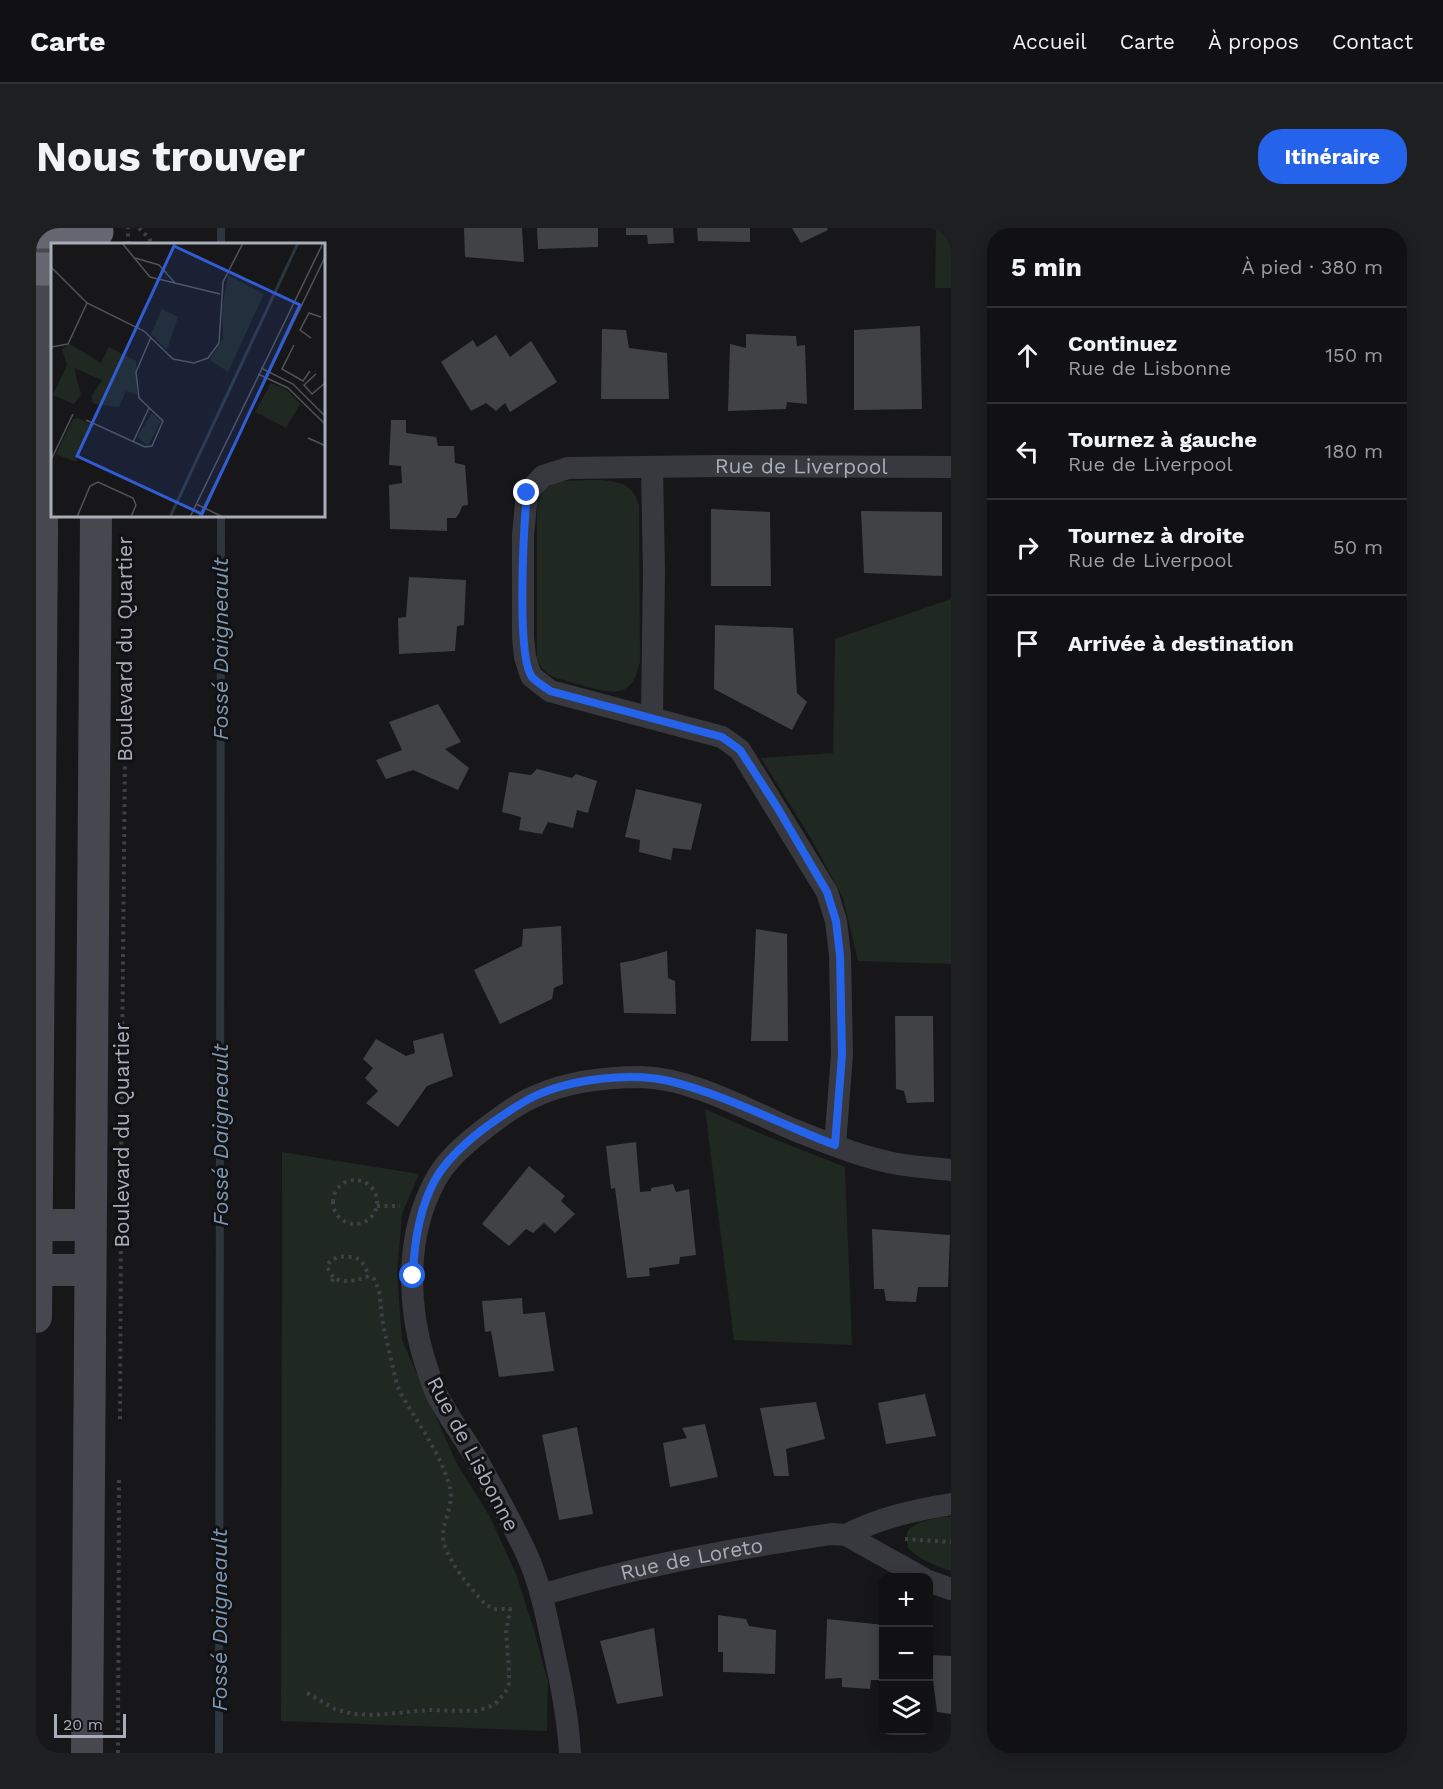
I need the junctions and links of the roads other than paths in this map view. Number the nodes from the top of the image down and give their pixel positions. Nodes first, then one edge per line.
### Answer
1 (40, 231) edge
2 (105, 233) edge
3 (44, 269) edge
4 (652, 467) junction
5 (951, 467) edge
6 (96, 518) edge
7 (652, 717) junction
8 (835, 1145) junction
9 (951, 1170) edge
10 (36, 1225) edge
11 (91, 1225) junction
12 (36, 1270) edge
13 (90, 1270) junction
14 (36, 1317) edge
15 (951, 1504) edge
16 (846, 1535) junction
17 (913, 1573) edge
18 (933, 1583) edge
19 (951, 1589) edge
20 (542, 1595) junction
21 (87, 1753) edge
22 (570, 1753) edge

1 - 2 highway
1 - 3 main road
3 - 10 main road
4 - 5 street, Rue de Liverpool
4 - 7 street
4 - 7 street, Rue de Liverpool
6 - 11 main road, Boulevard du Quartier
7 - 8 street, Rue de Liverpool
8 - 9 street, Rue de Lisbonne
8 - 20 street, Rue de Lisbonne
10 - 11 main road
10 - 12 main road
11 - 13 main road, Boulevard du Quartier
12 - 13 main road
12 - 14 main road
13 - 21 main road, Boulevard du Quartier
15 - 16 street, Rue de Loreto
16 - 17 street
16 - 20 street, Rue de Loreto
18 - 19 street
20 - 22 street, Rue de Lisbonne

